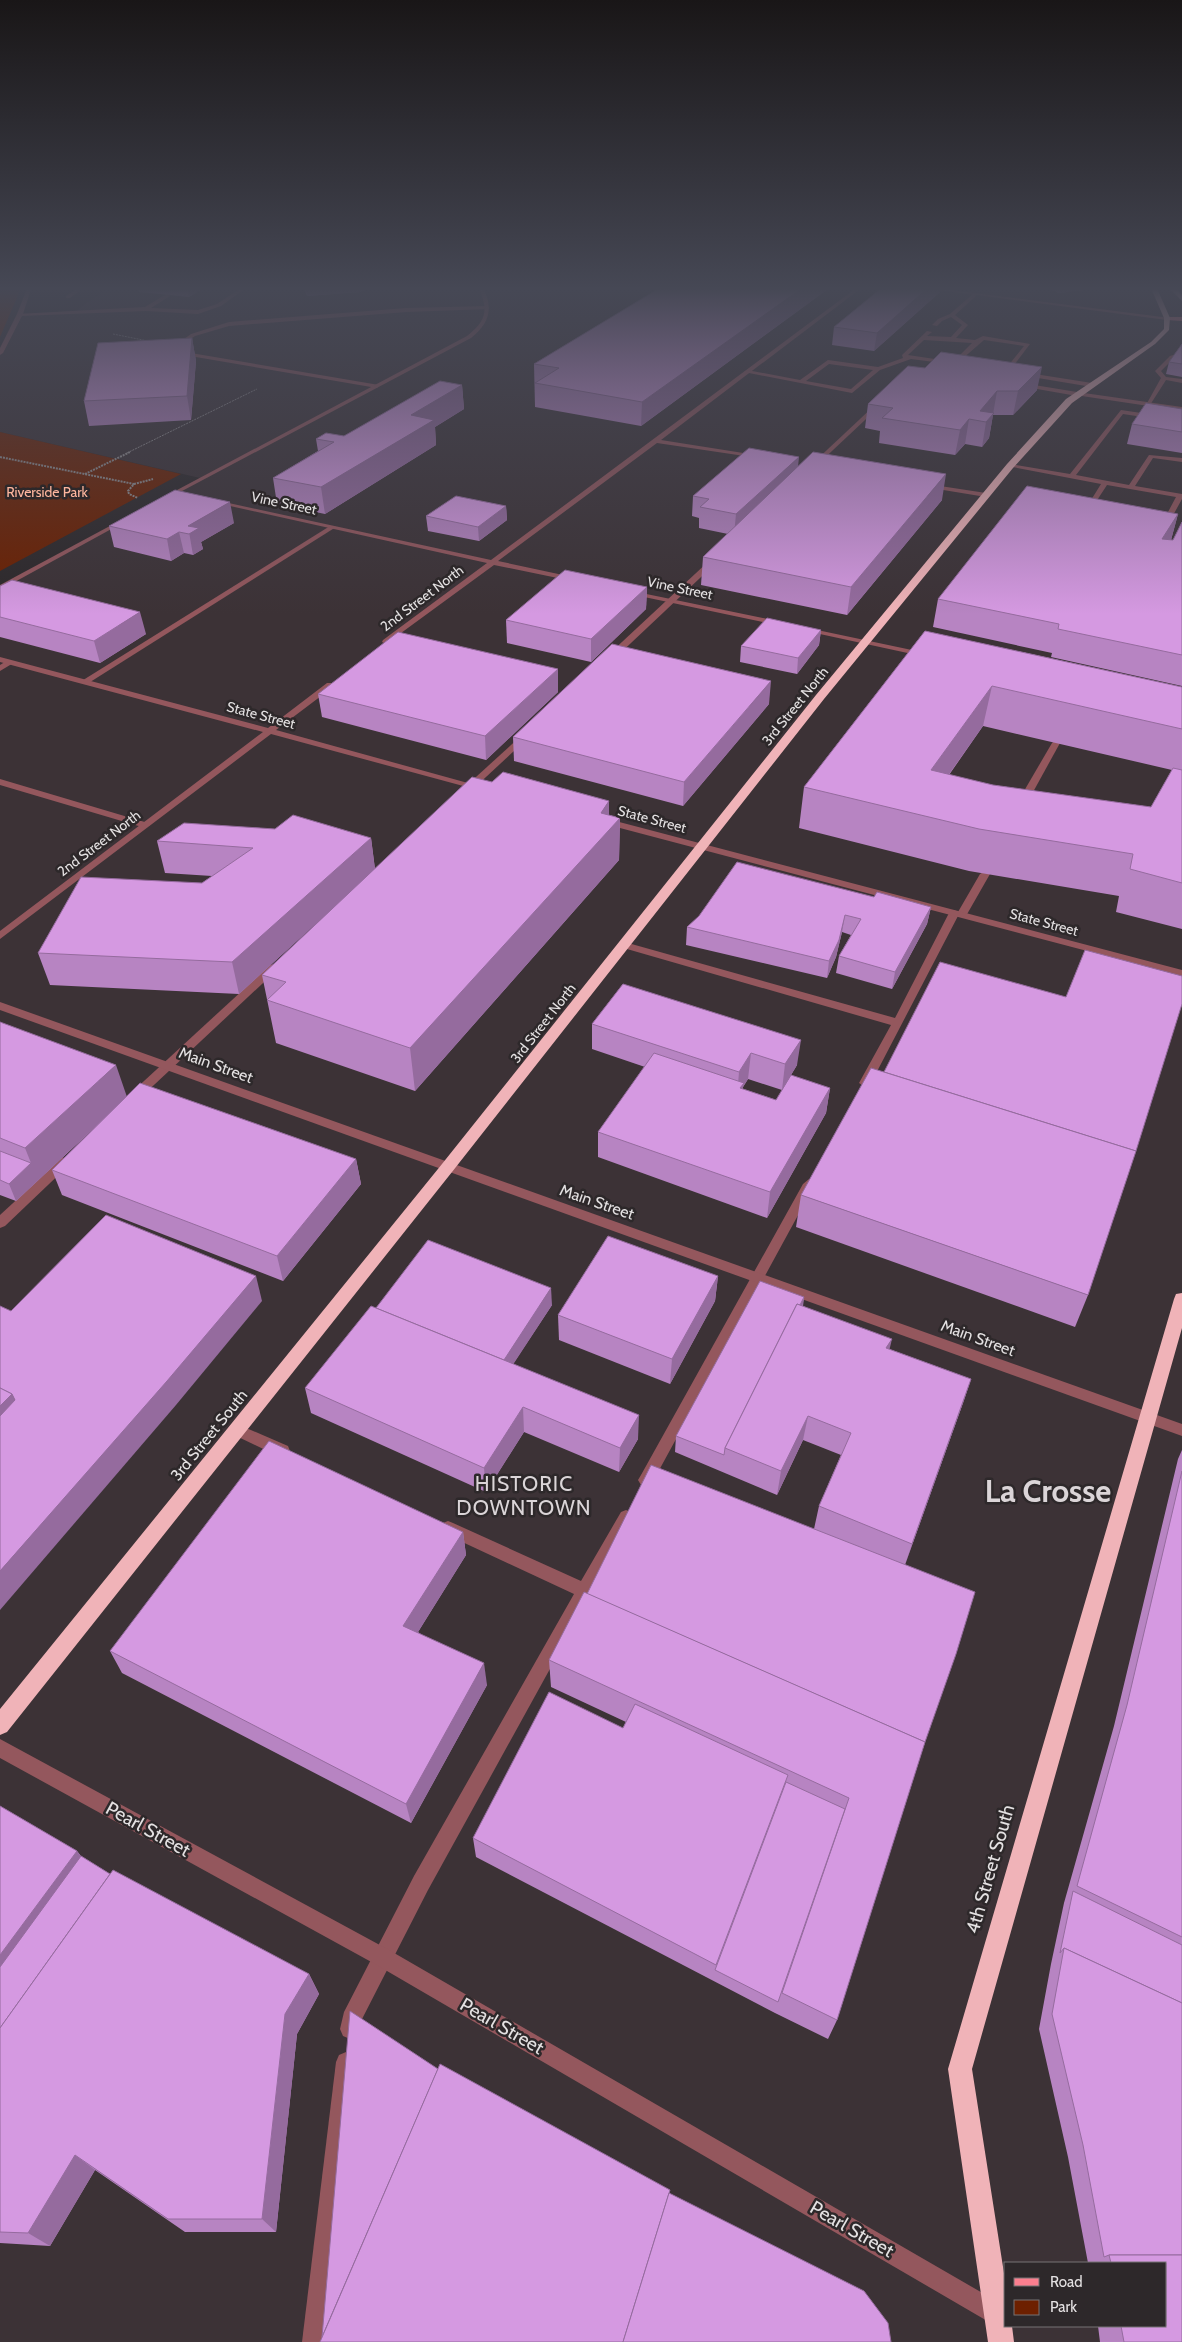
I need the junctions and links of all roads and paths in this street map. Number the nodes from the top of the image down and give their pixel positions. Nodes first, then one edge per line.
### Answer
1 (244, 395) edge
2 (360, 395) edge
3 (717, 395) edge
4 (1076, 395) edge
5 (1086, 395) edge
6 (1153, 395) edge
7 (882, 401) edge
8 (1148, 404) junction
9 (1181, 409) edge
10 (1174, 420) junction
11 (1182, 421) edge
12 (658, 441) junction
13 (0, 457) edge
14 (764, 458) edge
15 (1182, 460) edge
16 (1010, 466) junction
17 (810, 468) edge
18 (85, 474) junction
19 (1071, 476) junction
20 (1105, 483) junction
21 (918, 484) edge
22 (1131, 487) junction
23 (173, 493) junction
24 (986, 496) junction
25 (1181, 496) edge
26 (189, 497) edge
27 (138, 498) dead end
28 (204, 500) edge
29 (155, 503) edge
30 (1085, 515) edge
31 (131, 516) edge
32 (332, 527) junction
33 (1162, 532) edge
34 (723, 552) edge
35 (492, 562) junction
36 (578, 580) edge
37 (0, 588) edge
38 (625, 591) edge
39 (673, 601) junction
40 (866, 642) junction
41 (382, 646) edge
42 (934, 656) edge
43 (0, 659) edge
44 (11, 662) junction
45 (606, 662) edge
46 (0, 669) edge
47 (336, 680) edge
48 (84, 682) junction
49 (532, 730) edge
50 (269, 731) junction
51 (1056, 743) edge
52 (0, 782) edge
53 (472, 786) junction
54 (491, 791) edge
55 (460, 796) edge
56 (1017, 812) edge
57 (596, 819) edge
58 (146, 826) junction
59 (702, 847) junction
60 (985, 874) edge
61 (958, 913) junction
62 (0, 936) edge
63 (624, 945) junction
64 (281, 961) edge
65 (1182, 973) edge
66 (0, 1006) edge
67 (898, 1023) junction
68 (167, 1066) junction
69 (856, 1099) edge
70 (125, 1105) edge
71 (77, 1151) edge
72 (818, 1167) edge
73 (447, 1168) junction
74 (0, 1223) edge
75 (756, 1277) junction
76 (1182, 1300) edge
77 (1147, 1418) junction
78 (237, 1430) junction
79 (1182, 1430) edge
80 (300, 1459) edge
81 (434, 1521) edge
82 (585, 1591) junction
83 (0, 1725) edge
84 (0, 1748) edge
85 (382, 1957) junction
86 (997, 2314) junction
87 (313, 2342) edge
88 (1001, 2342) edge

1 - 18 path
2 - 23 street
3 - 12 street, 2nd Street North
4 - 16 highway, 3rd Street North
5 - 8 street
6 - 8 street
7 - 17 street
8 - 9 street
9 - 10 street
10 - 11 street
10 - 19 street
12 - 14 street
12 - 35 street, 2nd Street North
13 - 18 path
15 - 22 street
16 - 19 street
16 - 24 highway, 3rd Street North
18 - 27 path
19 - 20 street
20 - 22 street
20 - 30 street
21 - 24 street
22 - 25 street
23 - 26 street
23 - 29 street
24 - 40 highway, 3rd Street North
25 - 33 street
28 - 32 street, Vine Street
31 - 37 street
32 - 35 street, Vine Street
32 - 48 street
34 - 39 street
35 - 36 street, Vine Street
35 - 41 street, 2nd Street North
38 - 39 street, Vine Street
39 - 40 street, Vine Street
39 - 45 street
40 - 42 street, Vine Street
40 - 59 highway, 3rd Street North
43 - 44 street, State Street
44 - 46 street
44 - 48 street, State Street
47 - 50 street, 2nd Street North
48 - 50 street, State Street
49 - 53 street
50 - 53 street, State Street
50 - 58 street, 2nd Street North
51 - 56 street
52 - 58 street
53 - 54 street, State Street
53 - 55 street
57 - 59 street, State Street
58 - 62 street, 2nd Street North
59 - 61 street, State Street
59 - 63 highway, 3rd Street North
60 - 61 street
61 - 65 street, State Street
61 - 67 street
63 - 67 street
63 - 73 highway, 3rd Street North
64 - 68 street
66 - 68 street, Main Street
67 - 69 street
68 - 70 street
68 - 73 street, Main Street
71 - 74 street
72 - 75 street
73 - 75 street, Main Street
73 - 78 highway, 3rd Street South
75 - 77 street, Main Street
75 - 82 street
76 - 77 highway, 4th Street South
77 - 79 street, Main Street
77 - 86 highway, 4th Street South
78 - 80 street
78 - 83 highway, 3rd Street South
81 - 82 street
82 - 85 street
84 - 85 street, Pearl Street
85 - 86 street, Pearl Street
85 - 87 street
86 - 88 highway, 4th Street South

